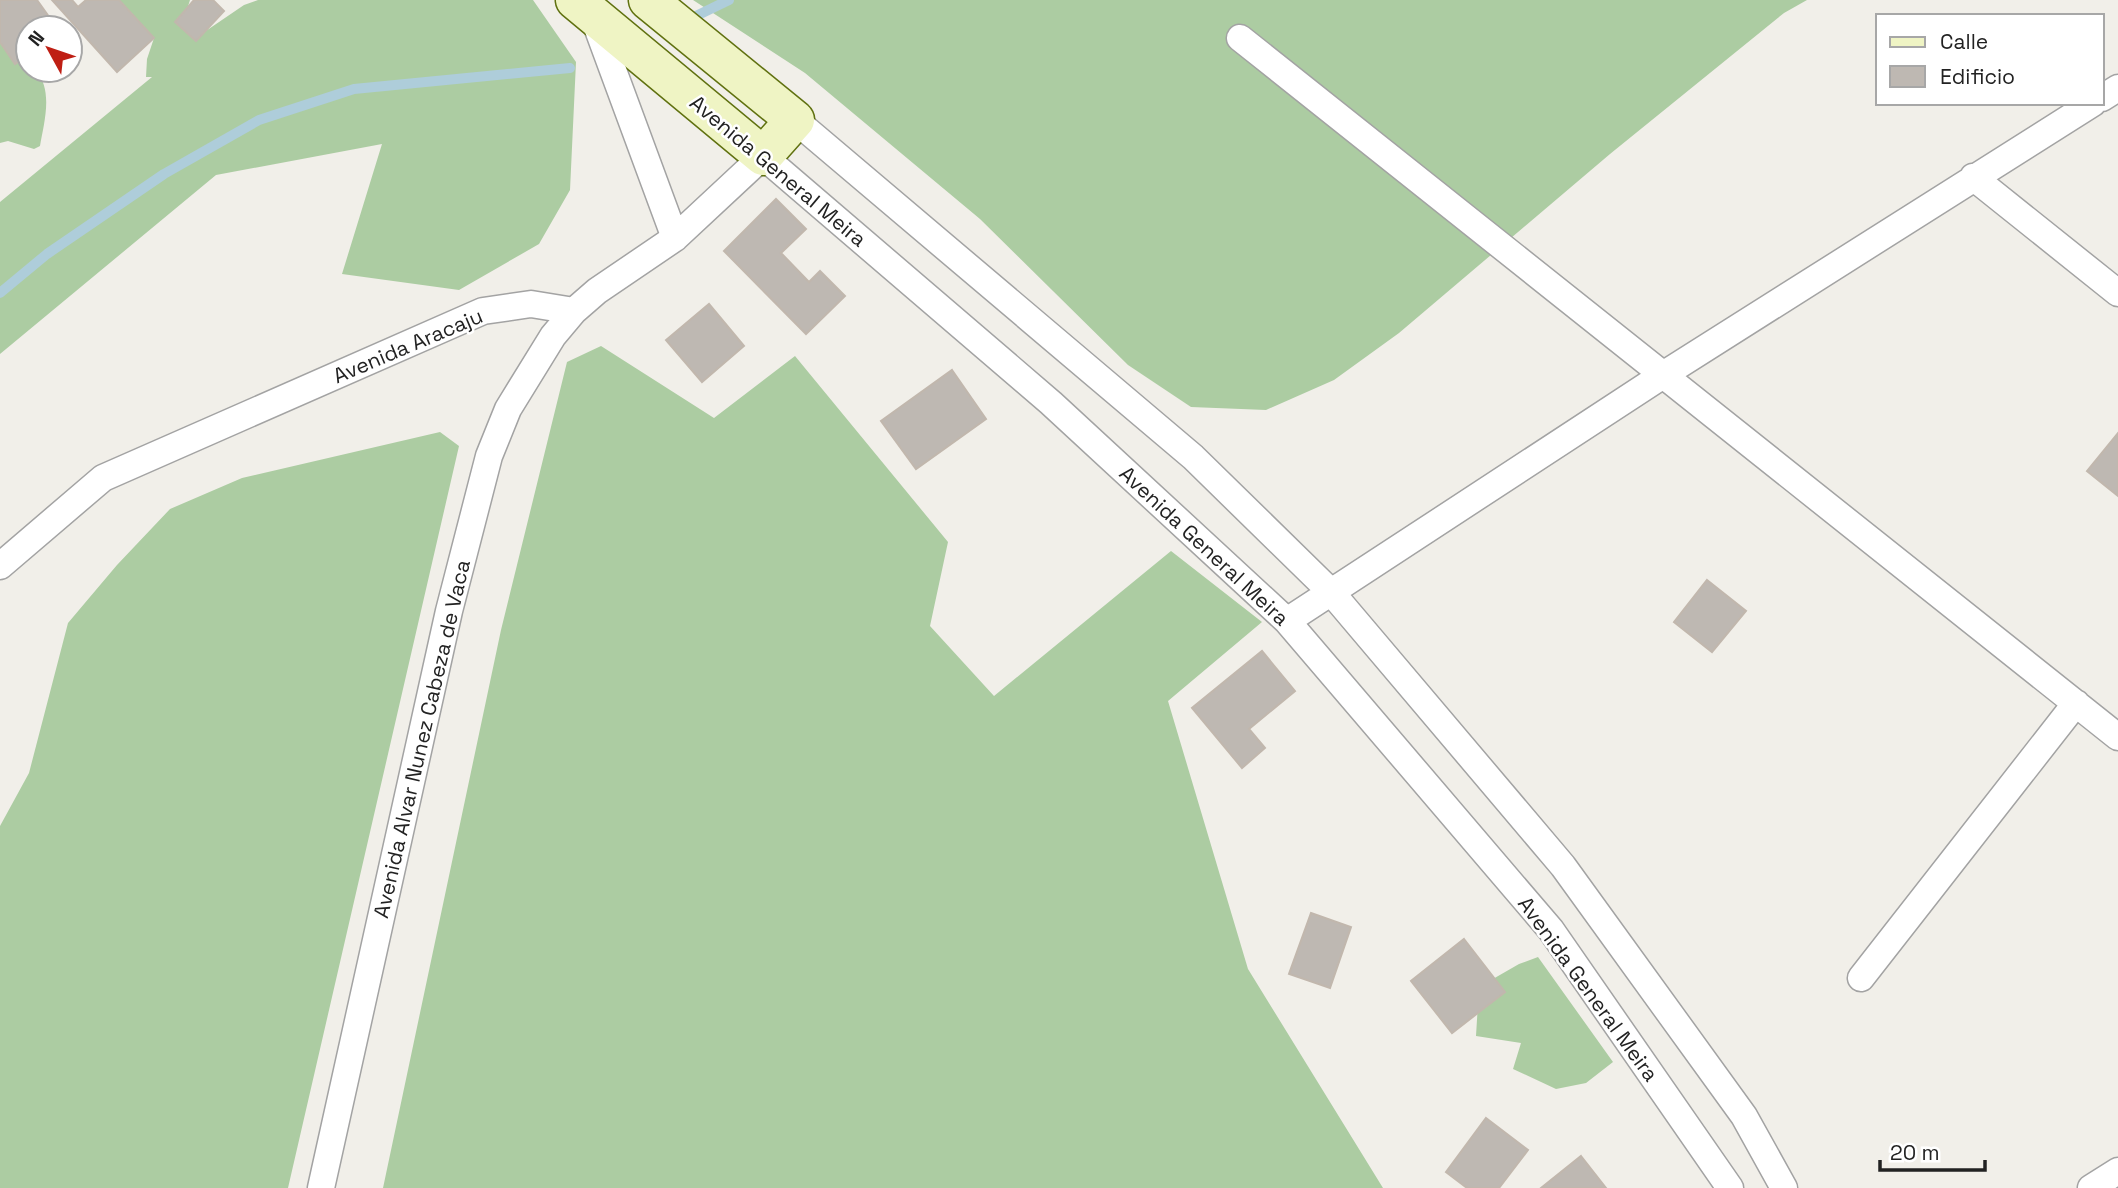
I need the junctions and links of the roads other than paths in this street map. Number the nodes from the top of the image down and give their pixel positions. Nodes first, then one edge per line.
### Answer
1 (648, 0) edge
2 (583, 7) edge
3 (1240, 38) dead end
4 (2090, 105) edge
5 (795, 120) junction
6 (763, 156) junction
7 (1973, 177) junction
8 (675, 238) junction
9 (2118, 293) edge
10 (574, 312) junction
11 (1663, 376) junction
12 (0, 566) edge
13 (1331, 592) junction
14 (1287, 621) junction
15 (2076, 703) junction
16 (2118, 737) edge
17 (1861, 978) dead end
18 (2118, 1171) edge
19 (321, 1188) edge
20 (1730, 1188) edge
21 (1784, 1188) edge
22 (2091, 1188) edge

1 - 5 main road
2 - 6 main road, Avenida General Meira
2 - 8 street
3 - 11 street
4 - 7 street
5 - 6 main road
5 - 13 street
6 - 8 street
6 - 14 street, Avenida General Meira
7 - 9 street
7 - 11 street
8 - 10 street
10 - 12 street, Avenida Aracaju
10 - 19 street, Avenida Alvar Nunez Cabeza de Vaca
11 - 13 street
11 - 15 street
13 - 14 street
13 - 21 street
14 - 20 street, Avenida General Meira
15 - 16 street
15 - 17 street
18 - 22 street

